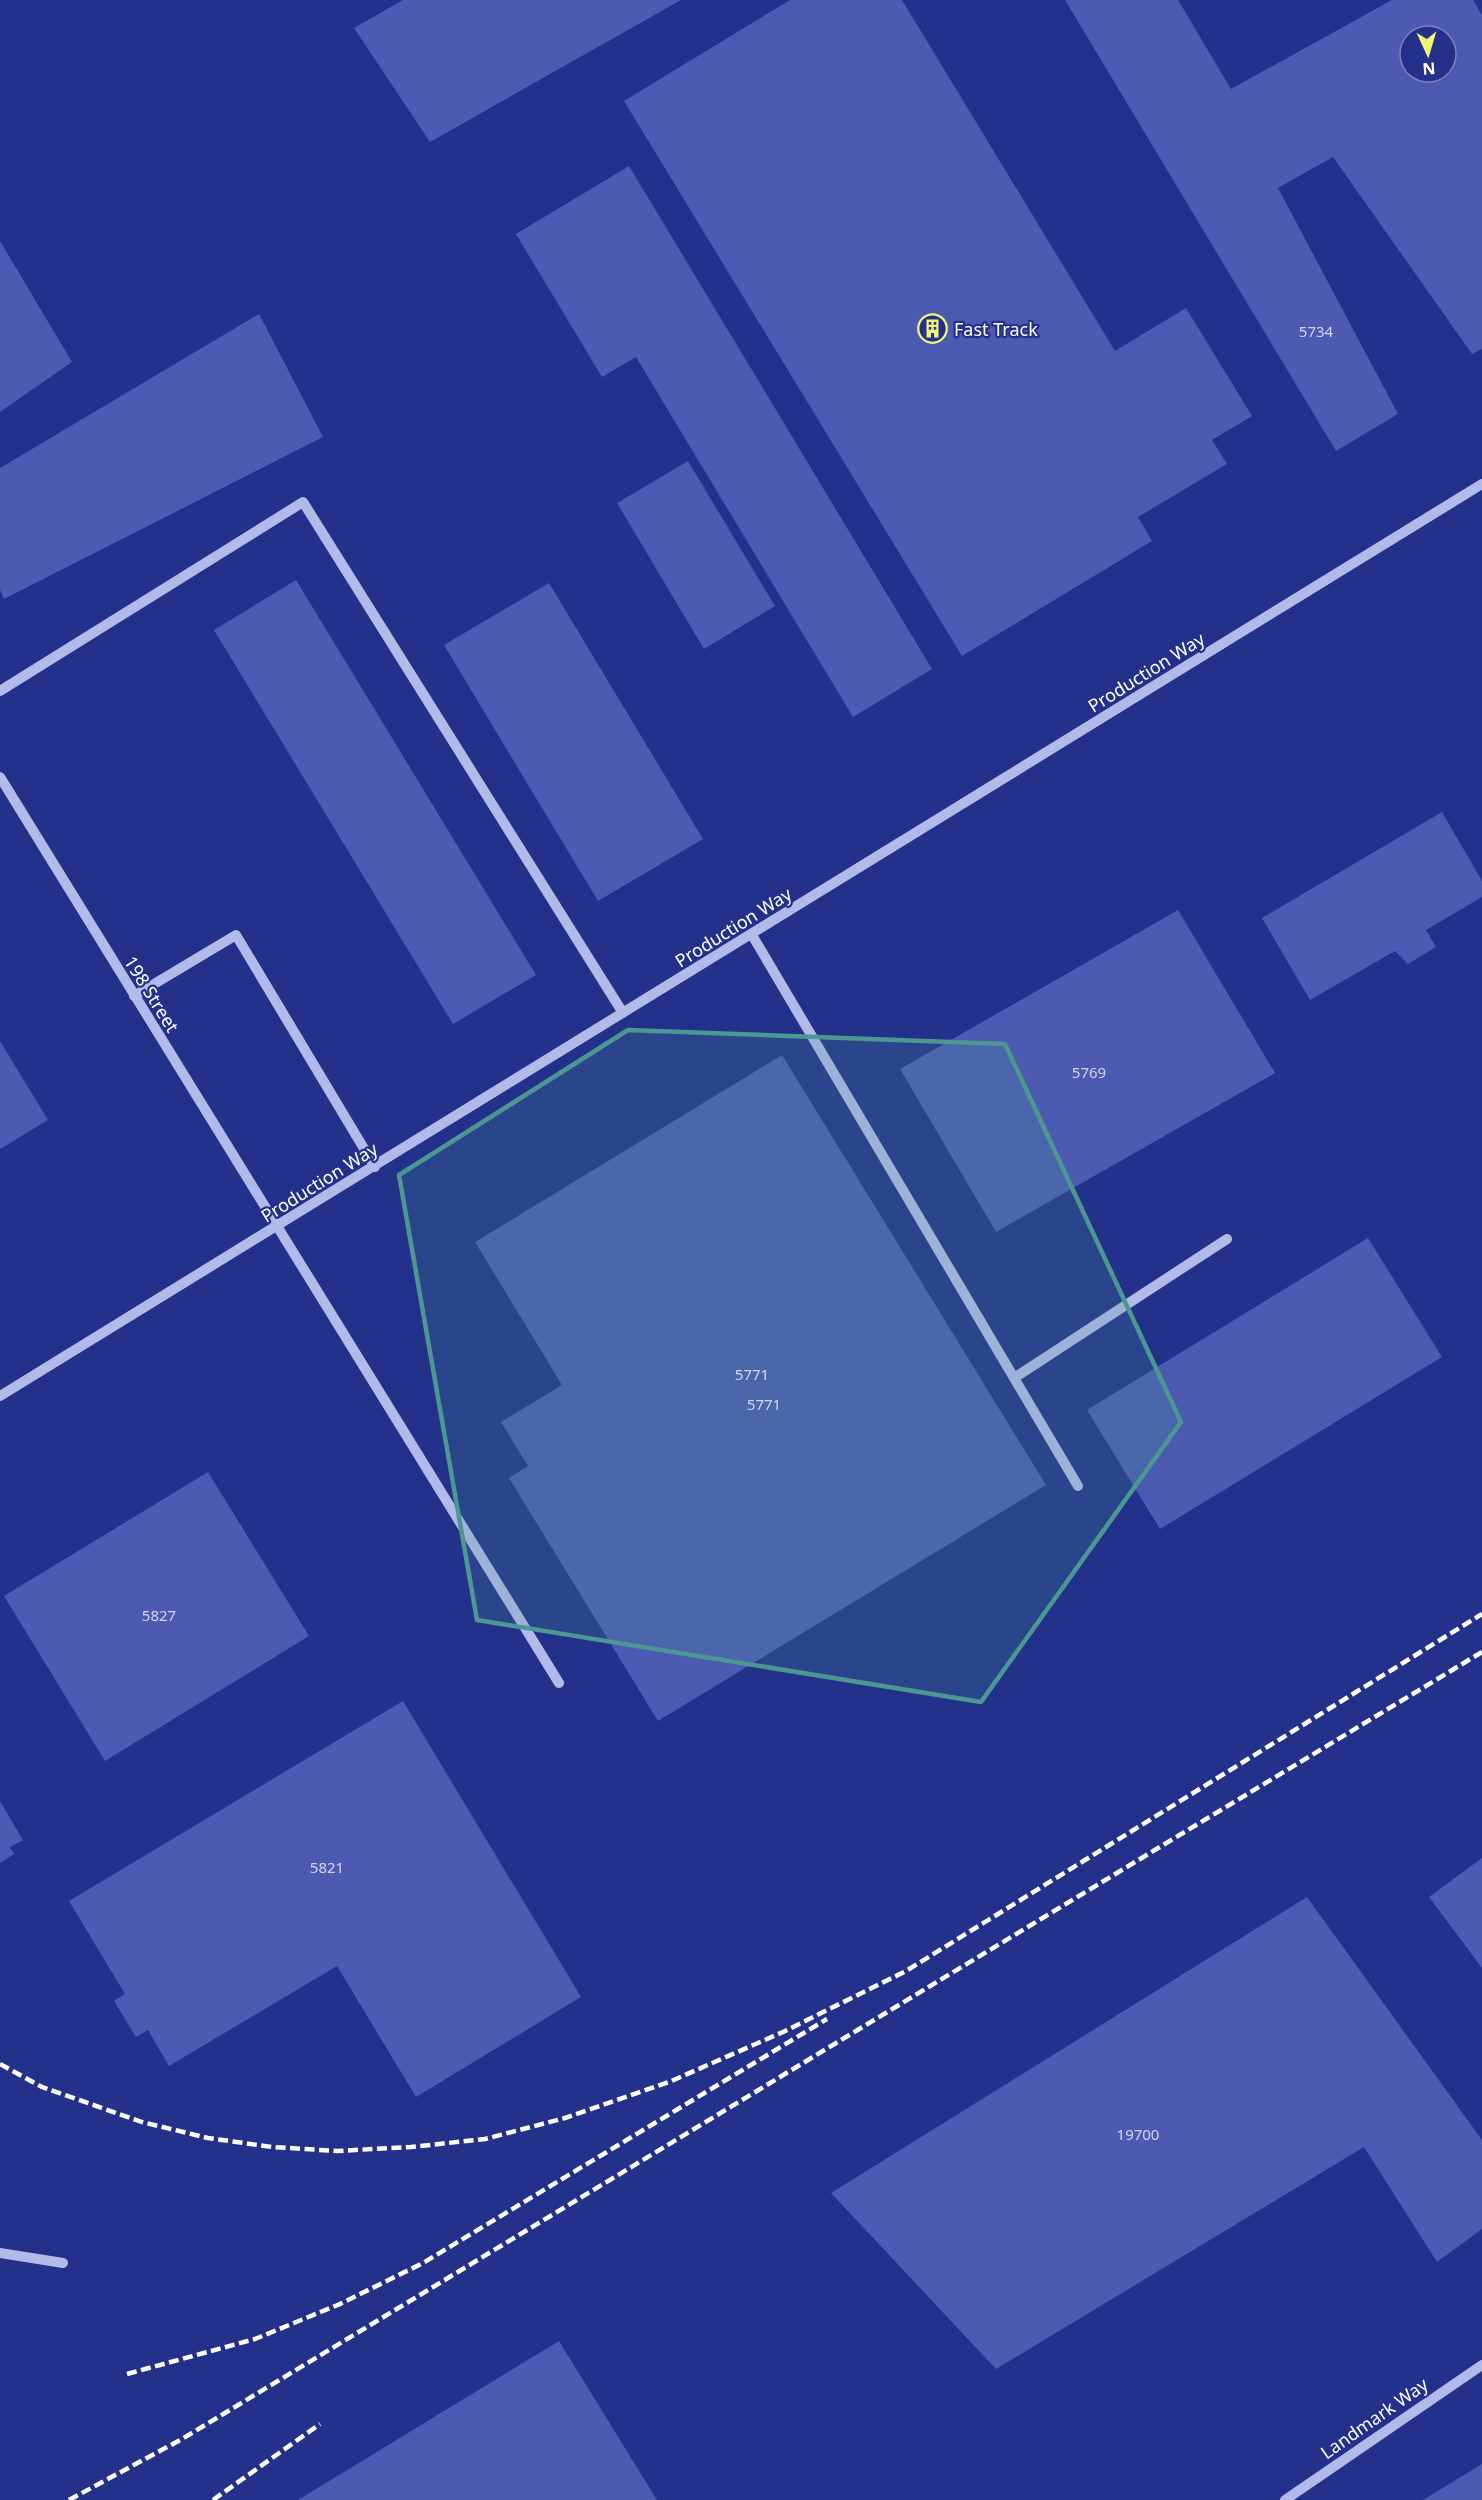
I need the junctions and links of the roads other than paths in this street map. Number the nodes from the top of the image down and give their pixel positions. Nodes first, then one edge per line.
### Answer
1 (1482, 484) edge
2 (0, 691) edge
3 (0, 777) edge
4 (752, 935) junction
5 (134, 996) junction
6 (624, 1013) junction
7 (375, 1167) junction
8 (276, 1228) junction
9 (1227, 1239) dead end
10 (1014, 1378) junction
11 (0, 1396) edge
12 (1078, 1486) dead end
13 (559, 1683) dead end
14 (0, 2253) edge
15 (63, 2263) dead end
16 (1482, 2365) edge
17 (1285, 2500) edge

1 - 4 street, Production Way
2 - 6 street
3 - 5 street, 198 Street
4 - 6 street, Production Way
4 - 10 street
5 - 7 street
5 - 8 street, 198 Street
6 - 7 street, Production Way
7 - 8 street, Production Way
8 - 11 street, Production Way
8 - 13 street, 198 Street
9 - 10 street
10 - 12 street
14 - 15 street
16 - 17 street, Landmark Way

